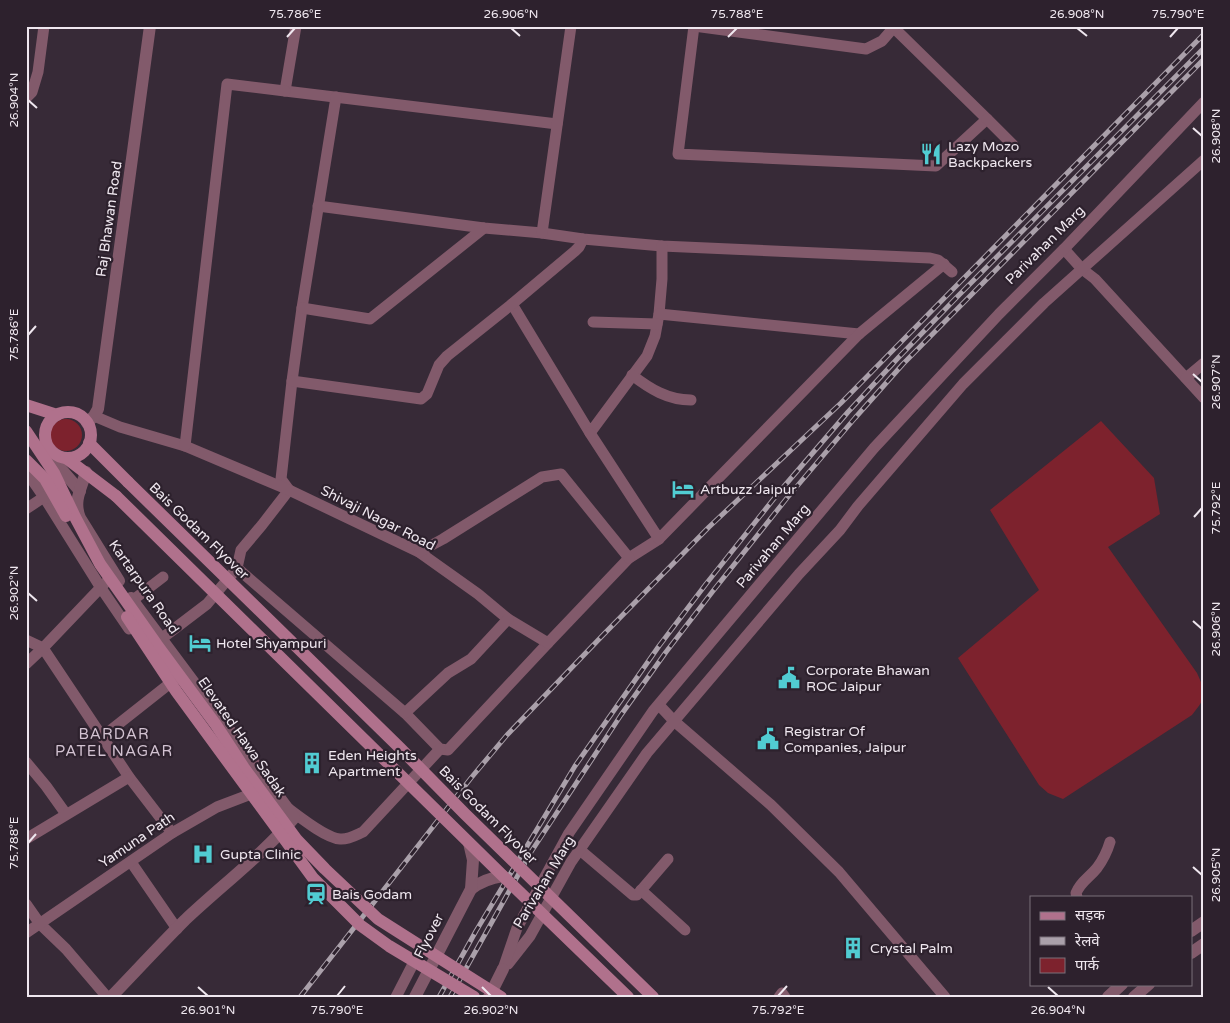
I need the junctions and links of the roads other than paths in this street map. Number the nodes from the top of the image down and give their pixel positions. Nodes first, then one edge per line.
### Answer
1 (44, 26) edge
2 (150, 26) edge
3 (296, 26) edge
4 (571, 26) edge
5 (694, 26) edge
6 (894, 27) edge
7 (285, 91) junction
8 (28, 92) edge
9 (336, 97) junction
10 (1204, 102) edge
11 (987, 119) junction
12 (557, 124) junction
13 (1013, 145) dead end
14 (1204, 160) edge
15 (318, 206) junction
16 (484, 228) junction
17 (542, 233) junction
18 (583, 239) junction
19 (662, 246) junction
20 (1064, 249) junction
21 (1082, 269) junction
22 (512, 304) junction
23 (302, 308) junction
24 (658, 319) junction
25 (593, 322) dead end
26 (860, 334) junction
27 (1204, 363) edge
28 (632, 375) junction
29 (1186, 378) junction
30 (292, 381) junction
31 (1204, 398) edge
32 (691, 400) dead end
33 (26, 405) edge
34 (57, 415) junction
35 (90, 419) junction
36 (26, 431) edge
37 (590, 433) junction
38 (89, 442) junction
39 (185, 446) junction
40 (26, 450) edge
41 (26, 454) edge
42 (58, 456) junction
43 (26, 460) edge
44 (26, 471) edge
45 (86, 472) junction
46 (46, 479) junction
47 (80, 490) junction
48 (289, 490) junction
49 (44, 497) junction
50 (76, 503) junction
51 (26, 509) edge
52 (658, 539) junction
53 (419, 552) junction
54 (629, 558) junction
55 (237, 568) junction
56 (114, 574) junction
57 (163, 577) dead end
58 (101, 588) junction
59 (133, 600) junction
60 (508, 619) junction
61 (161, 639) junction
62 (26, 640) edge
63 (548, 643) junction
64 (44, 648) junction
65 (26, 664) edge
66 (185, 672) junction
67 (168, 685) junction
68 (659, 705) junction
69 (405, 713) junction
70 (674, 721) junction
71 (102, 737) junction
72 (440, 749) junction
73 (26, 762) edge
74 (129, 777) junction
75 (271, 786) junction
76 (248, 795) junction
77 (66, 814) junction
78 (291, 814) junction
79 (172, 833) junction
80 (278, 835) junction
81 (26, 839) edge
82 (1110, 842) dead end
83 (469, 843) junction
84 (580, 850) junction
85 (668, 859) dead end
86 (131, 862) junction
87 (503, 876) junction
88 (471, 889) junction
89 (642, 890) junction
90 (1077, 896) edge
91 (26, 904) edge
92 (1204, 922) edge
93 (40, 924) junction
94 (177, 929) junction
95 (685, 930) dead end
96 (1192, 930) edge
97 (26, 933) edge
98 (1204, 944) edge
99 (1192, 951) edge
100 (415, 960) dead end
101 (503, 969) junction
102 (1120, 986) edge
103 (1147, 986) edge
104 (109, 997) edge
105 (396, 997) edge
106 (415, 997) edge
107 (474, 997) edge
108 (489, 997) edge
109 (501, 997) edge
110 (628, 997) edge
111 (653, 997) edge
112 (779, 997) edge
113 (785, 997) edge
114 (945, 997) edge
115 (1108, 997) edge
116 (1134, 997) edge

1 - 8 street
2 - 35 street, Raj Bhawan Road
3 - 7 street
4 - 12 street
5 - 6 street
5 - 11 street
6 - 11 street
7 - 9 street
7 - 39 street
9 - 12 street
9 - 15 street
10 - 20 street, Parivahan Marg
11 - 13 street
12 - 17 street
14 - 21 street, Parivahan Marg
15 - 16 street
15 - 23 street
16 - 17 street
16 - 23 street
17 - 18 street
18 - 19 street
18 - 22 street
19 - 24 street
19 - 26 street
20 - 21 street
20 - 68 street, Parivahan Marg
21 - 29 street
21 - 70 street, Parivahan Marg
22 - 30 street
22 - 37 street
23 - 30 street
24 - 25 street
24 - 26 street
24 - 28 street
26 - 52 street
27 - 29 street
28 - 32 street
28 - 37 street
29 - 31 street
30 - 48 street
33 - 34 main road
34 - 35 main road
34 - 42 main road
35 - 38 main road
35 - 39 street, Shivaji Nagar Road
36 - 109 main road, Elevated Hawa Sadak, bridge
37 - 52 street
38 - 42 main road
38 - 111 main road, Bais Godam Flyover, bridge
39 - 48 street, Shivaji Nagar Road
40 - 46 main road, bridge
41 - 42 main road
42 - 45 main road
42 - 47 street
43 - 46 main road, Elevated Hawa Sadak, bridge
44 - 49 street
45 - 47 street
45 - 83 main road, bridge
46 - 107 main road, Elevated Hawa Sadak, bridge
47 - 50 street
48 - 53 street, Shivaji Nagar Road
48 - 55 street
49 - 50 street
49 - 51 street
49 - 58 street
50 - 56 street, Kartarpura Road
52 - 54 street
53 - 54 street
53 - 60 street, Shivaji Nagar Road
54 - 63 street
55 - 61 street
55 - 69 street
56 - 58 street
56 - 59 street, Kartarpura Road
57 - 59 street
58 - 64 street
58 - 67 street
59 - 61 street, Kartarpura Road
60 - 63 street, Shivaji Nagar Road
60 - 69 street
61 - 66 street, Kartarpura Road
62 - 64 street
63 - 72 street
64 - 65 street
64 - 71 street
66 - 67 street
66 - 75 street, Kartarpura Road
67 - 71 street
67 - 76 street
68 - 70 street
68 - 101 street, Parivahan Marg
69 - 72 street
70 - 84 street, Parivahan Marg
70 - 114 street
71 - 74 street
72 - 78 street
73 - 77 street
74 - 77 street
74 - 79 street
75 - 76 street, Yamuna Path
75 - 78 street, Kartarpura Road
76 - 79 street, Yamuna Path
76 - 80 street
77 - 81 street
78 - 80 street
79 - 86 street, Yamuna Path
80 - 94 street
82 - 90 street
83 - 87 main road, bridge
83 - 88 street, Flyover
84 - 89 street
84 - 101 street, Parivahan Marg
85 - 89 street
86 - 93 street, Yamuna Path
86 - 94 street
87 - 88 street
87 - 110 main road, bridge
88 - 106 street, Flyover, bridge
89 - 95 street
91 - 93 street
92 - 96 street
93 - 97 street, Yamuna Path
93 - 104 street
94 - 104 street
98 - 99 street
100 - 105 street
101 - 108 street
102 - 115 street
103 - 116 street
112 - 113 street

